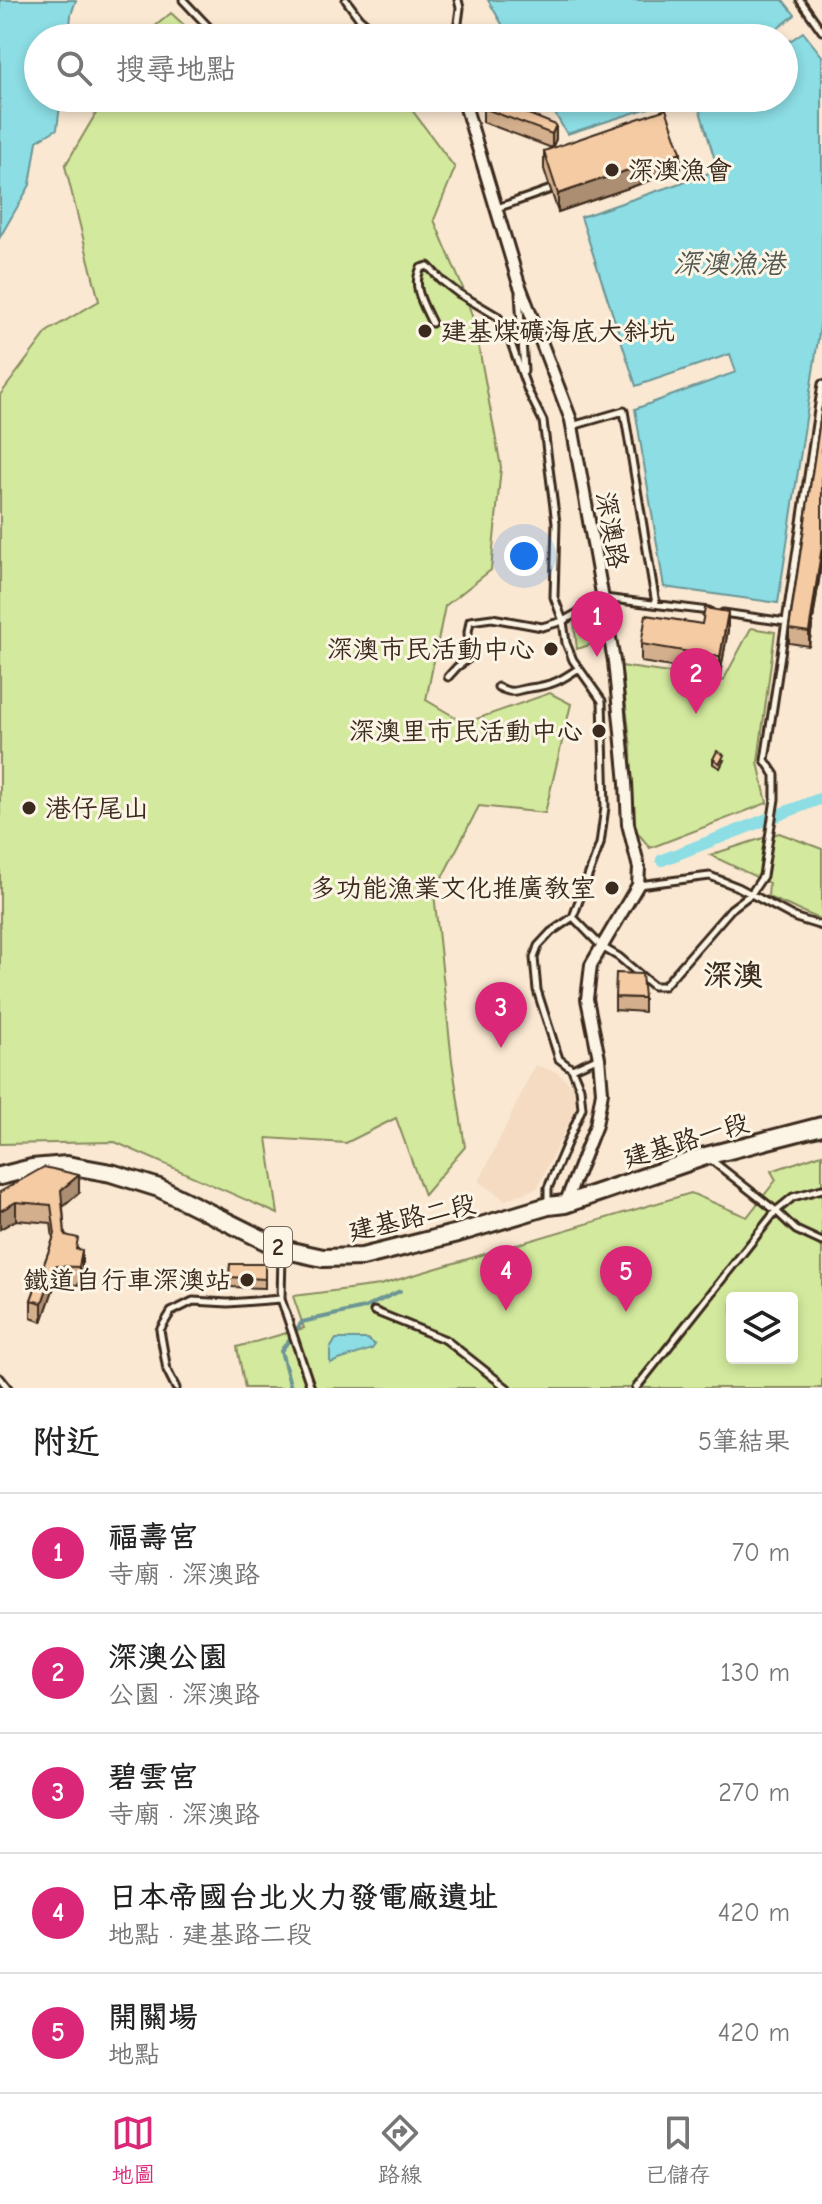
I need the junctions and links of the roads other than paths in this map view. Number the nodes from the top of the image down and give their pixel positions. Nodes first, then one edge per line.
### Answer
1 (183, 0) edge
2 (346, 0) edge
3 (458, 0) edge
4 (800, 0) edge
5 (206, 24) edge
6 (366, 24) edge
7 (458, 24) edge
8 (822, 31) edge
9 (467, 112) edge
10 (564, 185) edge
11 (497, 208) junction
12 (518, 281) junction
13 (432, 323) dead end
14 (525, 379) junction
15 (822, 384) edge
16 (572, 426) junction
17 (604, 598) junction
18 (656, 604) junction
19 (563, 621) junction
20 (786, 622) junction
21 (579, 668) junction
22 (448, 677) dead end
23 (498, 687) dead end
24 (638, 885) junction
25 (751, 894) junction
26 (573, 917) junction
27 (822, 926) edge
28 (602, 947) junction
29 (599, 1058) junction
30 (572, 1069) junction
31 (822, 1126) edge
32 (706, 1156) junction
33 (0, 1176) edge
34 (822, 1189) edge
35 (556, 1205) junction
36 (776, 1211) junction
37 (822, 1242) edge
38 (282, 1249) junction
39 (281, 1299) junction
40 (374, 1311) dead end
41 (0, 1378) edge
42 (8, 1388) edge
43 (176, 1388) edge
44 (311, 1388) edge
45 (507, 1388) edge
46 (636, 1388) edge

1 - 5 lane
2 - 6 lane
3 - 7 lane
4 - 8 lane
9 - 11 street, 深澳路
10 - 11 lane
11 - 12 street, 深澳路
12 - 14 lane
12 - 16 street, 深澳路
13 - 14 lane
14 - 19 lane
15 - 20 lane
16 - 17 street, 深澳路
16 - 18 lane
17 - 18 lane
17 - 19 lane
17 - 24 street, 深澳路
18 - 20 lane
19 - 21 lane
19 - 22 lane
20 - 25 lane
21 - 23 lane
21 - 26 lane
24 - 25 lane
24 - 28 street
25 - 27 lane
25 - 28 lane
26 - 28 lane
26 - 30 lane
28 - 29 street
29 - 30 lane
29 - 35 street
30 - 35 lane
31 - 32 main road, 建基路一段 / 2
32 - 35 main road, 建基路一段 / 2
32 - 36 lane
33 - 38 main road, 建基路二段 / 2
34 - 36 lane
35 - 38 main road, 建基路二段 / 2
36 - 37 lane
36 - 46 lane
38 - 39 lane
39 - 43 lane
39 - 44 lane
40 - 45 lane
41 - 42 lane

